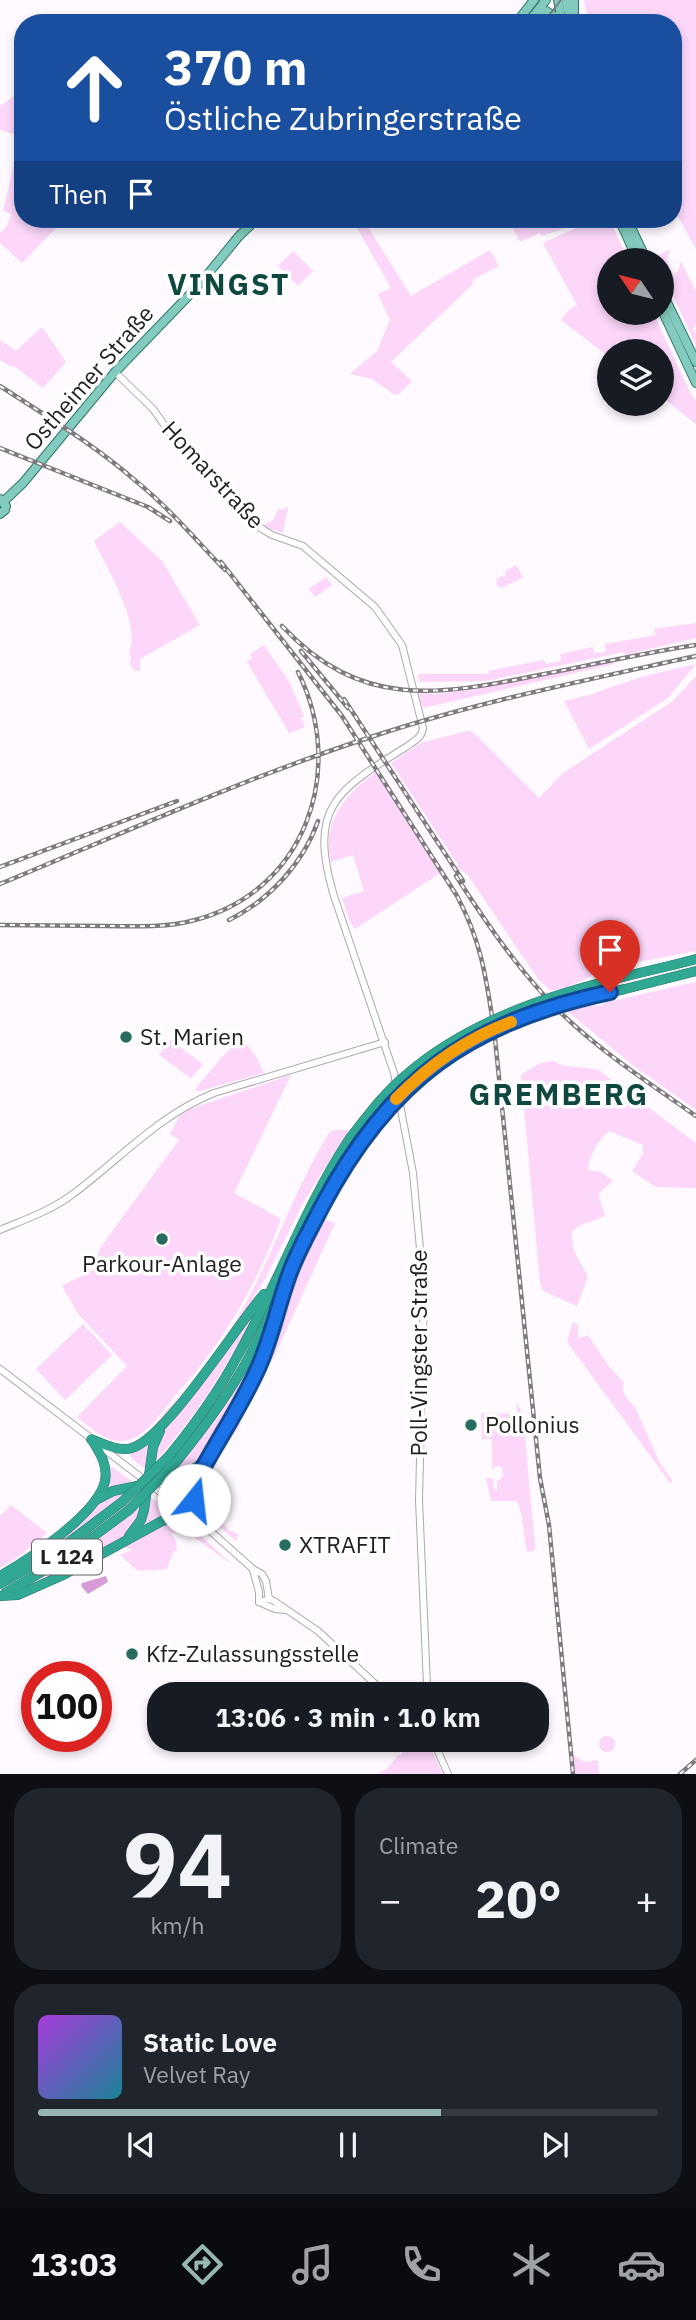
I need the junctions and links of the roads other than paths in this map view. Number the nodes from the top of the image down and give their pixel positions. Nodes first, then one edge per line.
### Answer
1 (534, 0) edge
2 (546, 0) edge
3 (523, 14) edge
4 (535, 14) edge
5 (247, 228) edge
6 (623, 228) edge
7 (631, 228) edge
8 (632, 248) edge
9 (641, 248) edge
10 (674, 317) edge
11 (669, 326) edge
12 (696, 362) edge
13 (115, 372) junction
14 (696, 383) edge
15 (2, 500) edge
16 (0, 514) edge
17 (422, 734) joint
18 (696, 960) edge
19 (696, 971) edge
20 (384, 1042) junction
21 (0, 1230) edge
22 (289, 1275) junction
23 (271, 1286) junction
24 (0, 1369) edge
25 (167, 1418) junction
26 (91, 1439) junction
27 (213, 1450) junction
28 (172, 1459) junction
29 (148, 1483) junction
30 (94, 1501) junction
31 (126, 1506) junction
32 (207, 1528) junction
33 (117, 1547) junction
34 (253, 1569) junction
35 (0, 1576) edge
36 (0, 1584) edge
37 (0, 1596) edge
38 (269, 1599) junction
39 (259, 1602) junction
40 (286, 1610) junction
41 (373, 1682) edge
42 (427, 1682) edge
43 (438, 1752) edge
44 (448, 1774) edge

1 - 3 main road
2 - 4 main road
5 - 13 main road, Ostheimer Straße
6 - 8 main road
7 - 9 main road
10 - 12 main road
11 - 14 main road
13 - 15 main road, Ostheimer Straße
13 - 17 street, Homarstraße
15 - 16 main road
17 - 20 street, Poll-Vingster Straße
18 - 23 highway, L 124, bridge
19 - 22 highway, L 124, bridge
20 - 21 street
20 - 42 street, Poll-Vingster Straße
22 - 27 highway
22 - 28 highway, L 124
23 - 25 highway
23 - 28 highway, L 124
24 - 26 street
25 - 26 highway
25 - 29 highway
26 - 29 street
26 - 30 highway
27 - 29 highway
27 - 32 highway
28 - 31 highway, L 124, bridge
29 - 30 highway
29 - 32 street
29 - 33 highway
30 - 35 highway
31 - 36 highway, L 124
31 - 37 highway, L 124
32 - 33 highway
32 - 34 street
33 - 37 highway
34 - 38 street
34 - 39 street
38 - 39 street
38 - 40 street
39 - 40 street
40 - 41 street
43 - 44 street

